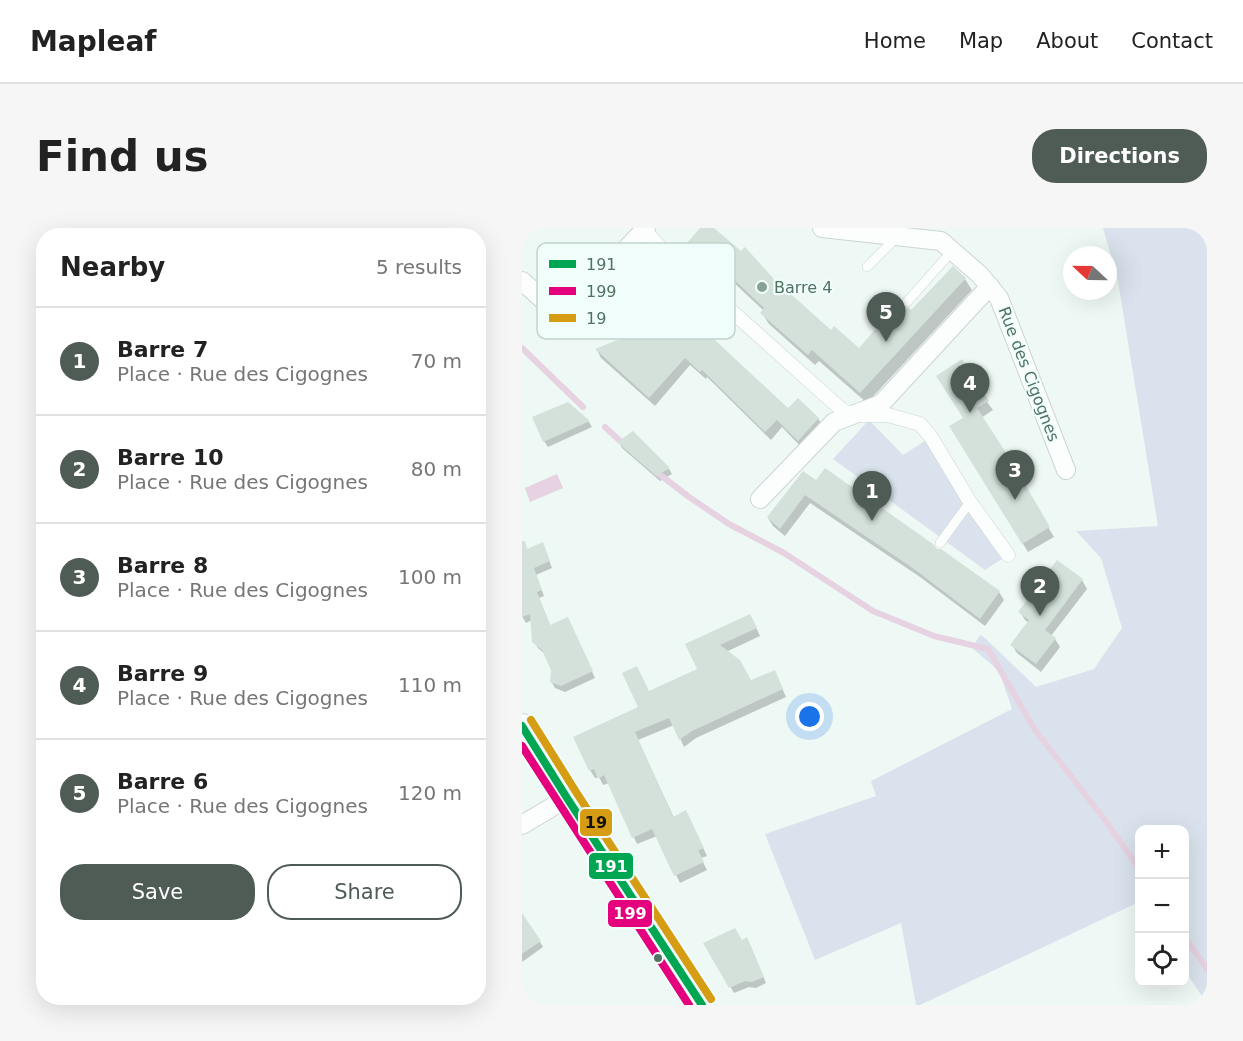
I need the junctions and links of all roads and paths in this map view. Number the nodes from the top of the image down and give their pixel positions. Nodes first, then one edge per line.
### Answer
1 (822, 228) edge
2 (644, 229) edge
3 (897, 237) junction
4 (631, 243) edge
5 (659, 243) edge
6 (952, 252) junction
7 (867, 267) dead end
8 (522, 281) edge
9 (990, 286) junction
10 (537, 294) edge
11 (907, 302) dead end
12 (735, 312) edge
13 (855, 415) junction
14 (1066, 470) dead end
15 (760, 499) dead end
16 (970, 502) junction
17 (940, 543) dead end
18 (1008, 555) dead end
19 (522, 726) edge
20 (567, 798) junction
21 (522, 825) edge
22 (702, 1005) edge

1 - 3 street, Rue des Cigognes
2 - 4 street
2 - 5 street
3 - 6 street, Rue des Cigognes
3 - 7 lane
6 - 9 street, Rue des Cigognes
6 - 11 lane
8 - 10 street
9 - 13 street
9 - 14 street, Rue des Cigognes
12 - 13 street
13 - 15 street
13 - 16 street
16 - 17 lane
16 - 18 street
19 - 20 main road
20 - 21 street
20 - 22 main road

